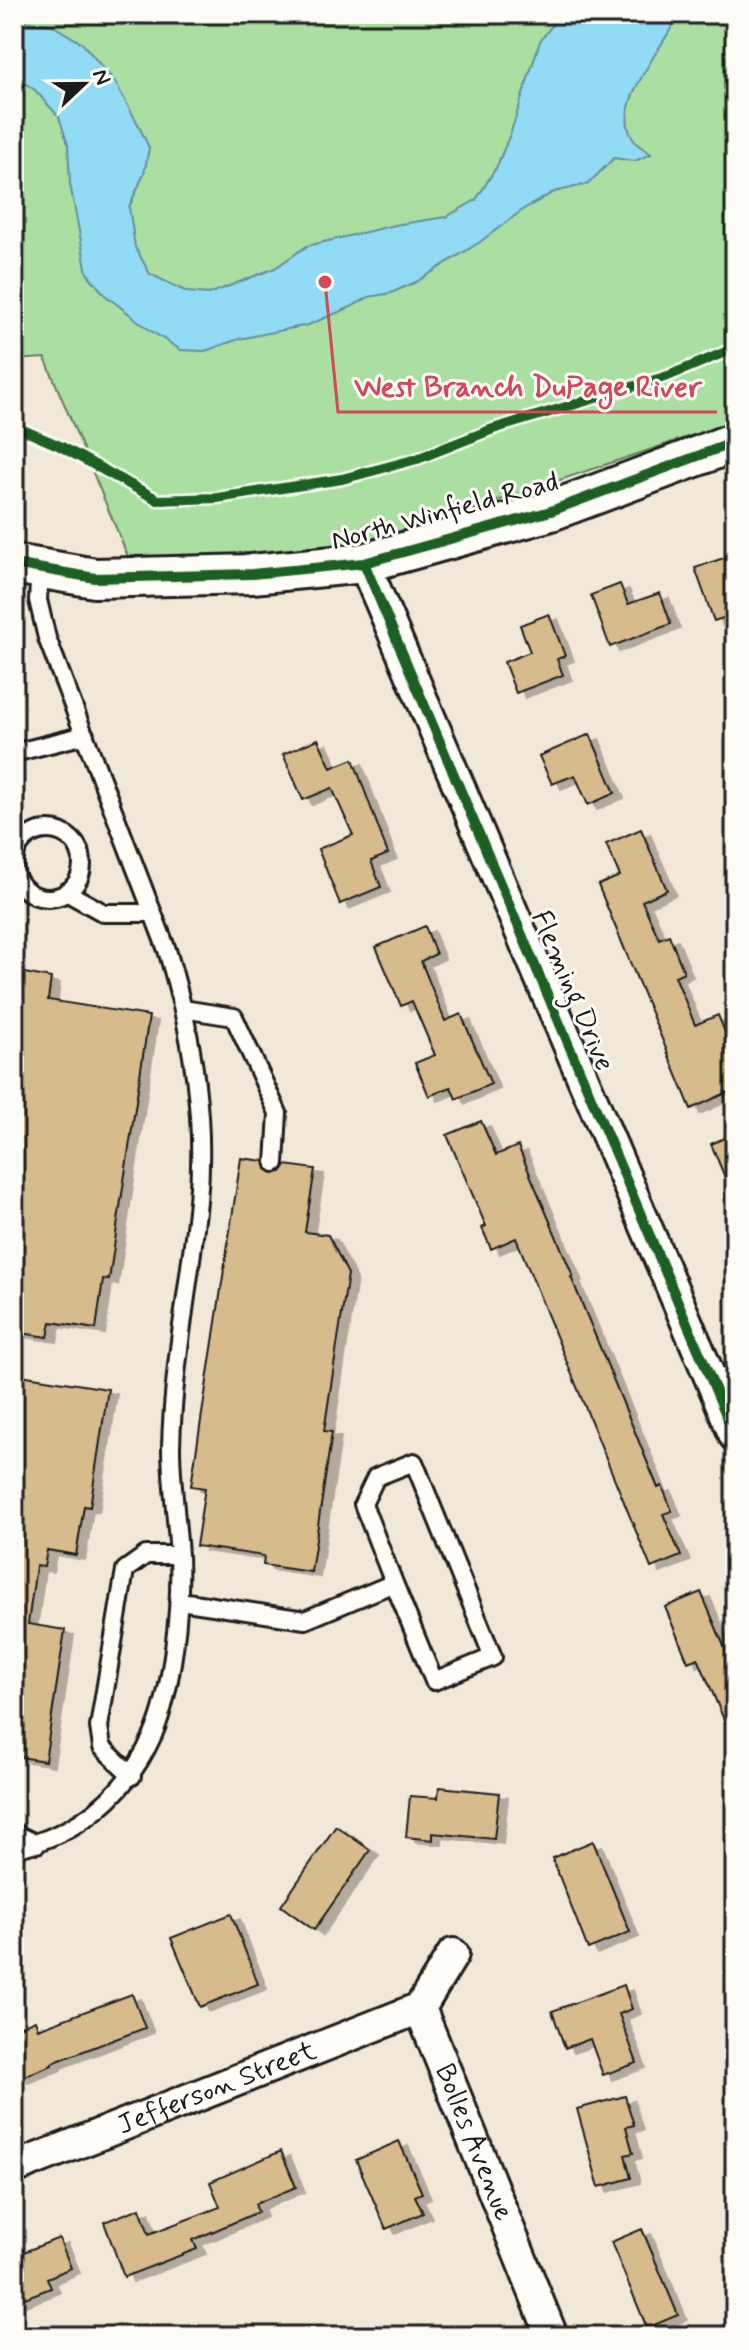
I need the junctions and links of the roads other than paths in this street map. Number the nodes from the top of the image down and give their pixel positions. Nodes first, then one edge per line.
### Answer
1 (735, 442) edge
2 (364, 563) junction
3 (27, 567) edge
4 (85, 735) junction
5 (14, 753) edge
6 (21, 834) edge
7 (66, 892) junction
8 (153, 913) junction
9 (183, 1009) junction
10 (275, 1163) dead end
11 (735, 1436) edge
12 (179, 1555) junction
13 (394, 1583) junction
14 (180, 1601) junction
15 (132, 1776) junction
16 (14, 1833) edge
17 (37, 1844) junction
18 (14, 1849) edge
19 (453, 1954) dead end
20 (420, 2008) junction
21 (14, 2168) edge
22 (552, 2336) edge

1 - 2 street, North Winfield Road
2 - 3 street, North Winfield Road
2 - 11 street, Fleming Drive
3 - 4 lane
4 - 5 lane
4 - 8 lane
6 - 7 lane
6 - 7 lane
7 - 8 lane
8 - 9 lane
9 - 10 lane
9 - 12 lane
12 - 14 lane
12 - 15 lane
13 - 13 lane
13 - 14 lane
14 - 15 lane
15 - 17 lane
16 - 17 lane
17 - 18 lane
19 - 20 street
20 - 21 street, Jefferson Street
20 - 22 street, Bolles Avenue

